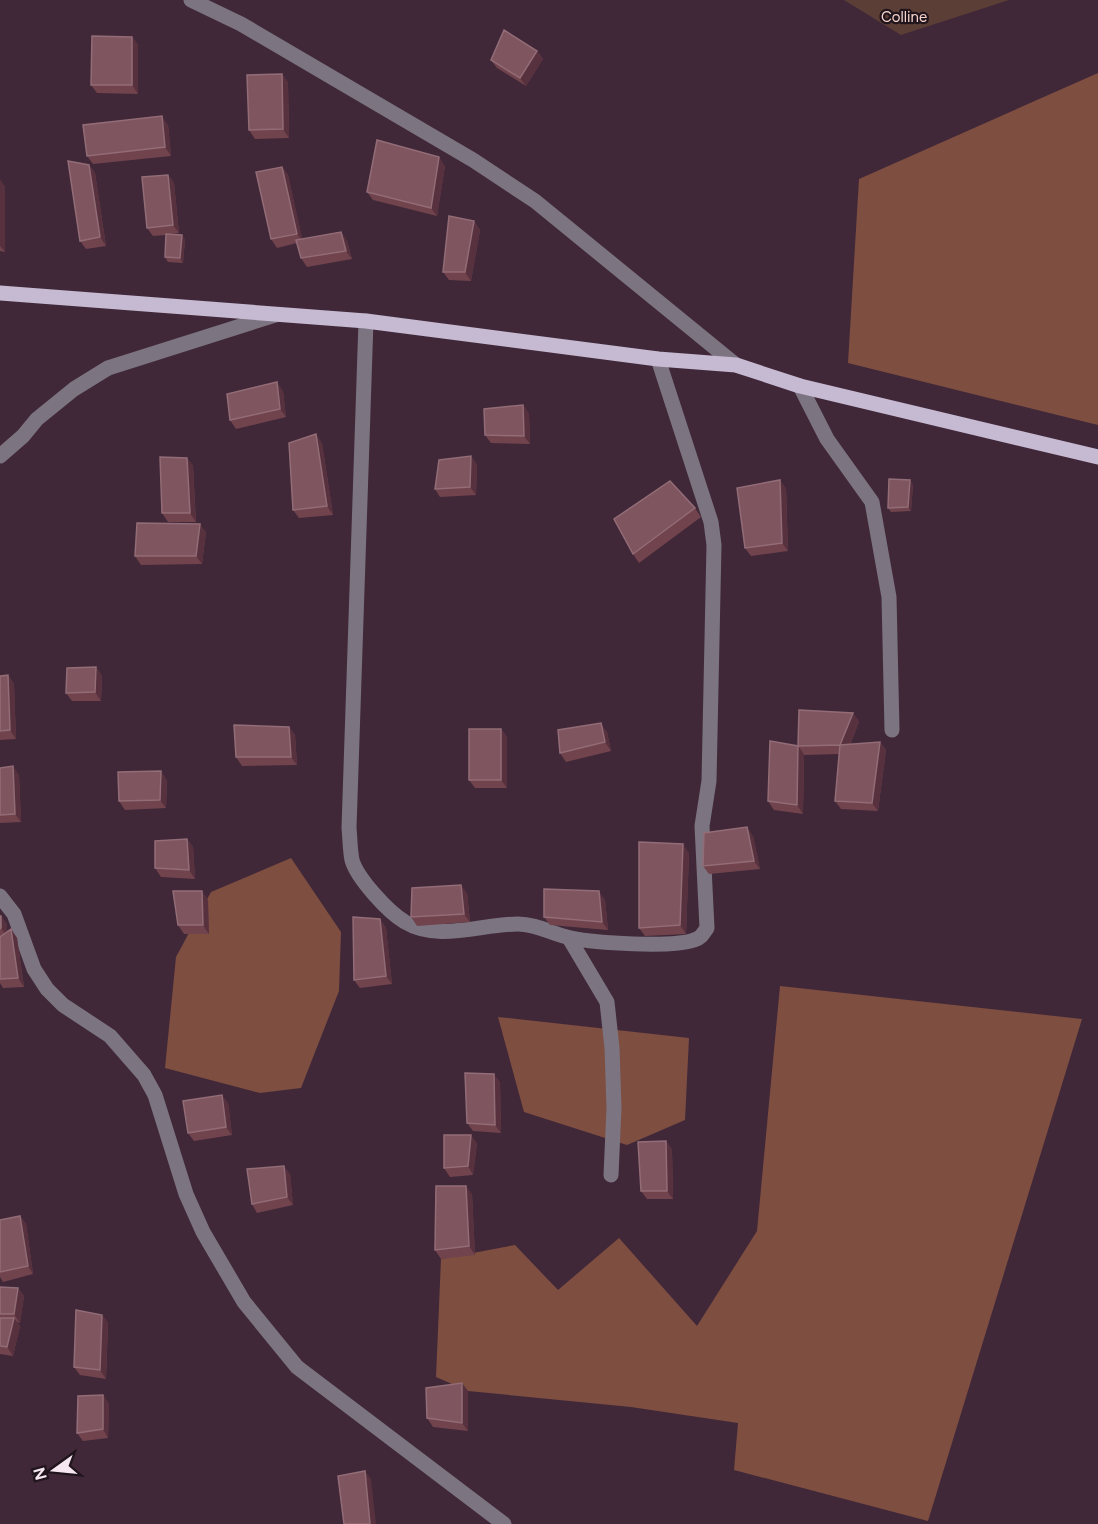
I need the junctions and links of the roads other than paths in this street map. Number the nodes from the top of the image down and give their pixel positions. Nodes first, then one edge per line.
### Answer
1 (191, 0) edge
2 (0, 293) edge
3 (275, 315) junction
4 (366, 321) junction
5 (658, 359) junction
6 (736, 365) junction
7 (801, 386) junction
8 (0, 456) edge
9 (1098, 457) edge
10 (892, 730) dead end
11 (0, 896) edge
12 (569, 938) junction
13 (611, 1175) dead end
14 (504, 1524) edge

1 - 6 street
2 - 3 main road
3 - 4 main road
3 - 8 street
4 - 5 main road
4 - 12 street
5 - 6 main road
5 - 12 street
6 - 7 main road
7 - 9 main road
7 - 10 street
11 - 14 street
12 - 13 street

